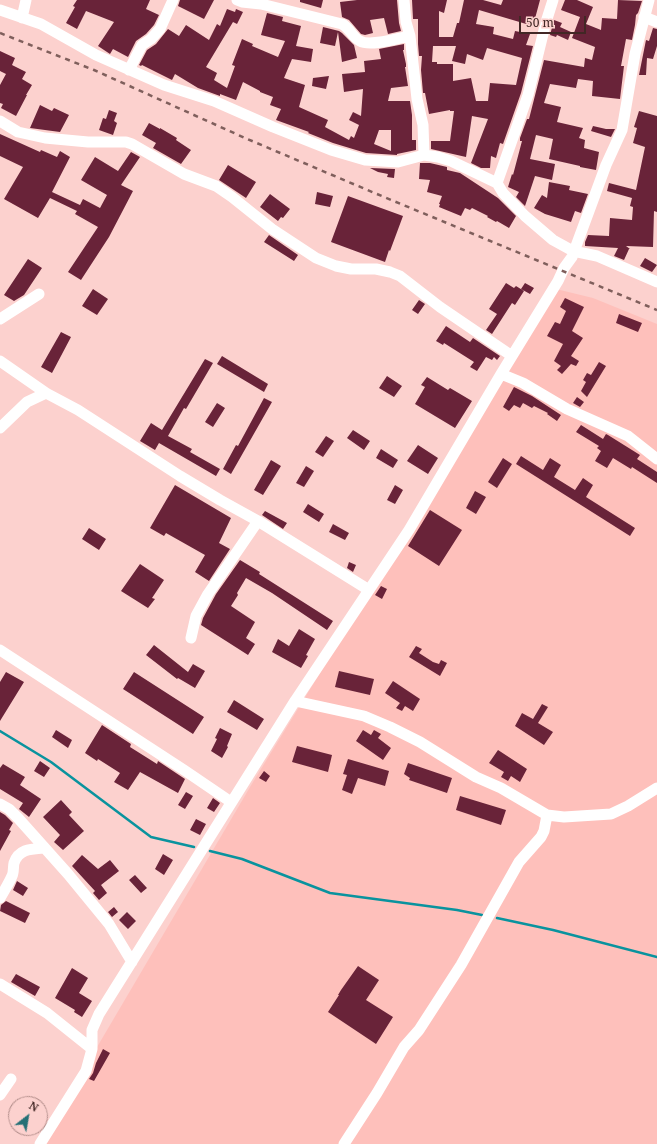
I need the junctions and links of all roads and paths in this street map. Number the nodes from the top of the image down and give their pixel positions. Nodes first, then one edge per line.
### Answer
1 (26, 0) edge
2 (173, 0) edge
3 (237, 0) edge
4 (404, 0) edge
5 (553, 0) edge
6 (649, 0) edge
7 (261, 2) edge
8 (0, 10) edge
9 (644, 17) junction
10 (22, 18) junction
11 (657, 22) edge
12 (410, 36) junction
13 (129, 70) junction
14 (0, 121) edge
15 (424, 155) junction
16 (497, 183) junction
17 (573, 251) junction
18 (657, 282) edge
19 (39, 294) dead end
20 (0, 319) edge
21 (512, 356) junction
22 (0, 361) edge
23 (501, 374) junction
24 (46, 393) junction
25 (0, 428) edge
26 (657, 459) edge
27 (258, 520) junction
28 (369, 590) junction
29 (191, 638) dead end
30 (0, 650) edge
31 (295, 701) junction
32 (657, 788) edge
33 (231, 802) junction
34 (0, 804) edge
35 (547, 815) junction
36 (45, 848) junction
37 (0, 898) edge
38 (132, 962) junction
39 (0, 984) edge
40 (92, 1049) junction
41 (11, 1079) dead end
42 (0, 1095) edge
43 (40, 1144) edge
44 (344, 1144) edge

1 - 10 street
2 - 13 street
3 - 7 street
4 - 12 street
5 - 16 street
6 - 9 street
7 - 12 street
8 - 10 street
9 - 11 street
9 - 17 street
10 - 13 street
12 - 15 street
13 - 15 street
14 - 21 street
15 - 16 street
16 - 17 street
17 - 18 street
17 - 21 street
19 - 20 street
21 - 23 street
22 - 24 street
23 - 26 street
23 - 28 street
24 - 25 street
24 - 27 street
27 - 28 street
27 - 29 street
28 - 31 street
30 - 33 street
31 - 33 street
31 - 35 street
32 - 35 street
33 - 38 street
34 - 36 street
35 - 44 street
36 - 37 street
36 - 38 street
38 - 40 street
39 - 40 street
40 - 43 street
41 - 42 street

